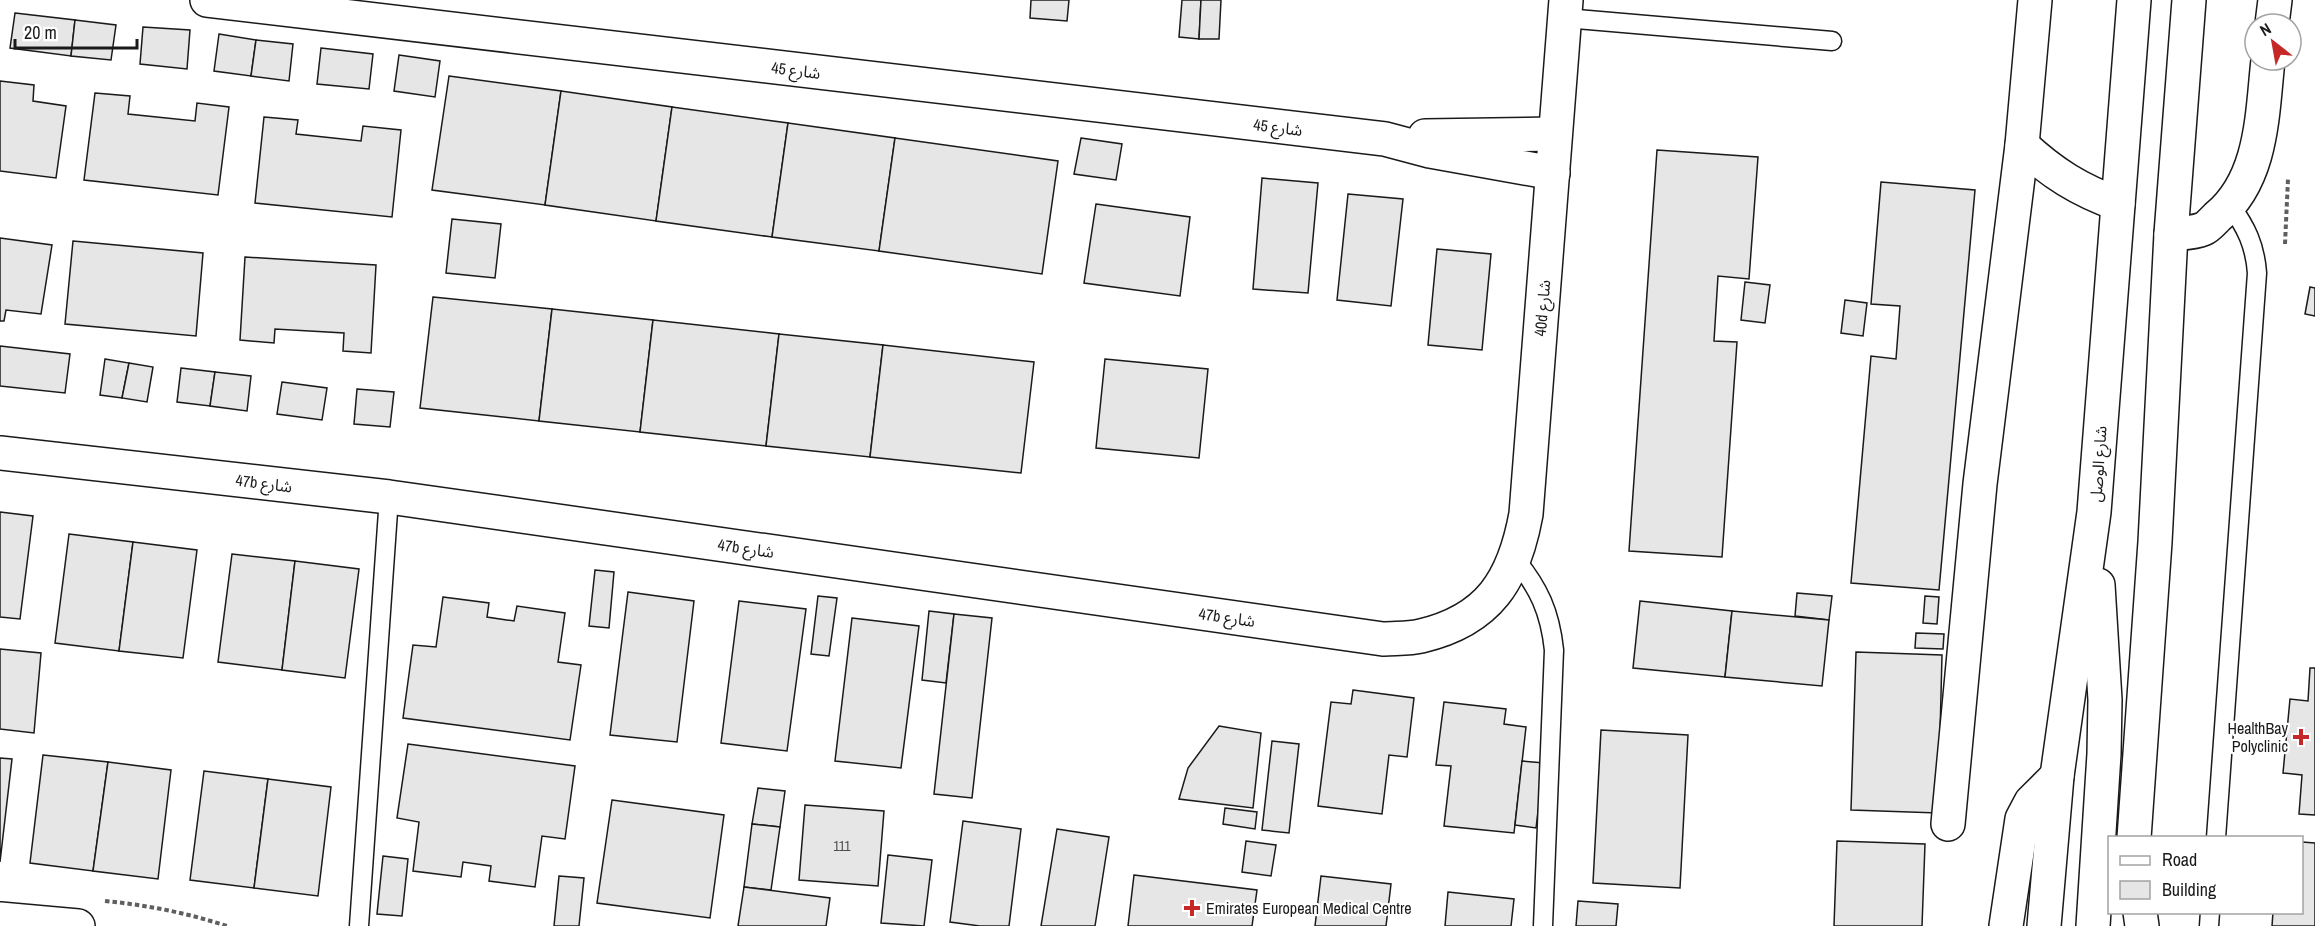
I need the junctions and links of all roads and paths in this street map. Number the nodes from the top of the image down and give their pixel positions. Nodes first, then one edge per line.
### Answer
1 (207, 0) edge
2 (2036, 0) edge
3 (2134, 0) edge
4 (2189, 0) edge
5 (1566, 9) edge
6 (1832, 41) dead end
7 (2266, 72) edge
8 (1556, 134) junction
9 (1384, 139) junction
10 (2022, 145) junction
11 (1553, 173) junction
12 (2288, 177) dead end
13 (2118, 204) junction
14 (2230, 205) junction
15 (2171, 234) junction
16 (2285, 247) dead end
17 (0, 453) edge
18 (389, 497) junction
19 (2094, 512) junction
20 (1515, 559) junction
21 (1485, 607) joint
22 (2057, 776) junction
23 (1948, 824) dead end
24 (2134, 836) edge
25 (2216, 836) edge
26 (99, 900) dead end
27 (0, 918) edge
28 (78, 926) edge
29 (227, 926) edge
30 (359, 926) edge
31 (1543, 926) edge
32 (2006, 926) edge
33 (2044, 926) edge
34 (2092, 926) edge

1 - 9 street, شارع 45
2 - 10 street
3 - 13 street, شارع الوصل
4 - 15 street
5 - 6 lane
5 - 8 street, 40d شارع
7 - 14 street
8 - 9 street, شارع 45
8 - 11 street, 40d شارع
9 - 11 street, شارع 45
10 - 13 street
10 - 23 street
11 - 20 street, 40d شارع
12 - 16 path
13 - 19 street, شارع الوصل
14 - 15 street
14 - 25 lane
15 - 24 street
17 - 18 street, 47b شارع
18 - 21 street, 47b شارع
18 - 30 lane
19 - 22 street, شارع الوصل
19 - 34 street
20 - 21 street, 40d شارع
20 - 31 lane
22 - 32 street
22 - 33 street, شارع الوصل
26 - 29 path
27 - 28 street

